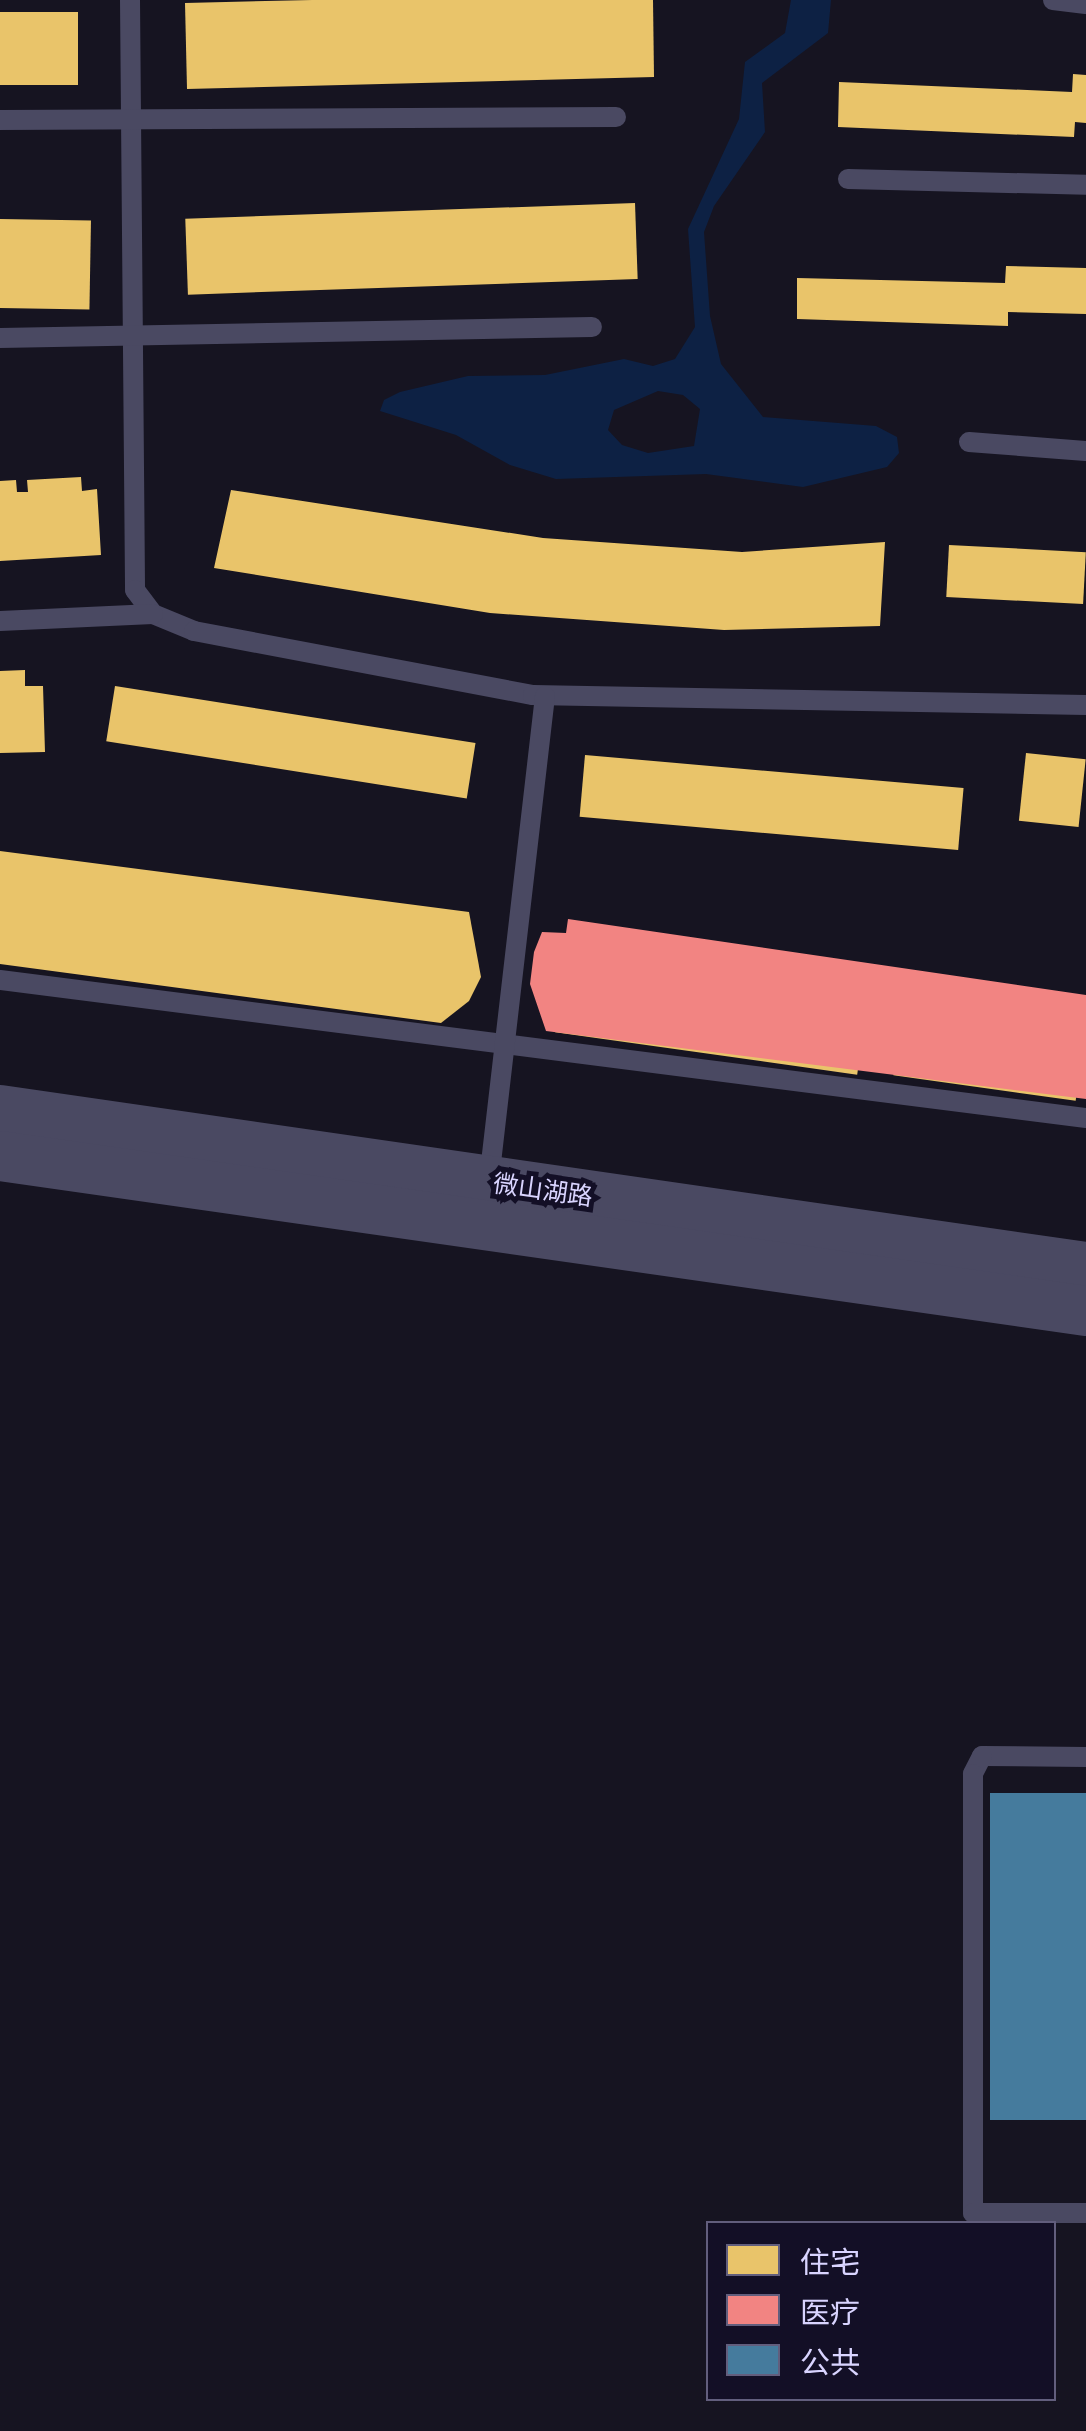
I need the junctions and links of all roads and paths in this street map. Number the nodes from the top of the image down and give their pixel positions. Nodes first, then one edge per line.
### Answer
1 (130, 0) edge
2 (1052, 0) edge
3 (1086, 4) edge
4 (616, 117) dead end
5 (131, 119) junction
6 (0, 120) edge
7 (848, 179) dead end
8 (1086, 186) edge
9 (592, 327) dead end
10 (0, 338) edge
11 (133, 338) junction
12 (968, 442) dead end
13 (1086, 451) edge
14 (152, 614) junction
15 (0, 621) edge
16 (545, 696) junction
17 (1086, 705) edge
18 (0, 980) edge
19 (510, 1044) junction
20 (0, 1110) edge
21 (1086, 1118) edge
22 (0, 1156) edge
23 (486, 1203) junction
24 (1086, 1267) edge
25 (1086, 1311) edge
26 (1086, 1757) edge
27 (1086, 2213) edge

1 - 5 lane
2 - 3 lane
4 - 5 lane
5 - 6 lane
5 - 11 lane
7 - 8 lane
9 - 11 lane
10 - 11 lane
11 - 14 lane
12 - 13 lane
14 - 15 lane
14 - 16 lane
16 - 17 lane
16 - 19 lane
18 - 19 lane
19 - 21 lane
19 - 23 lane
20 - 23 street, 微山湖路
22 - 23 street, 微山湖路
23 - 24 street, 微山湖路
23 - 25 street, 微山湖路
26 - 27 lane

